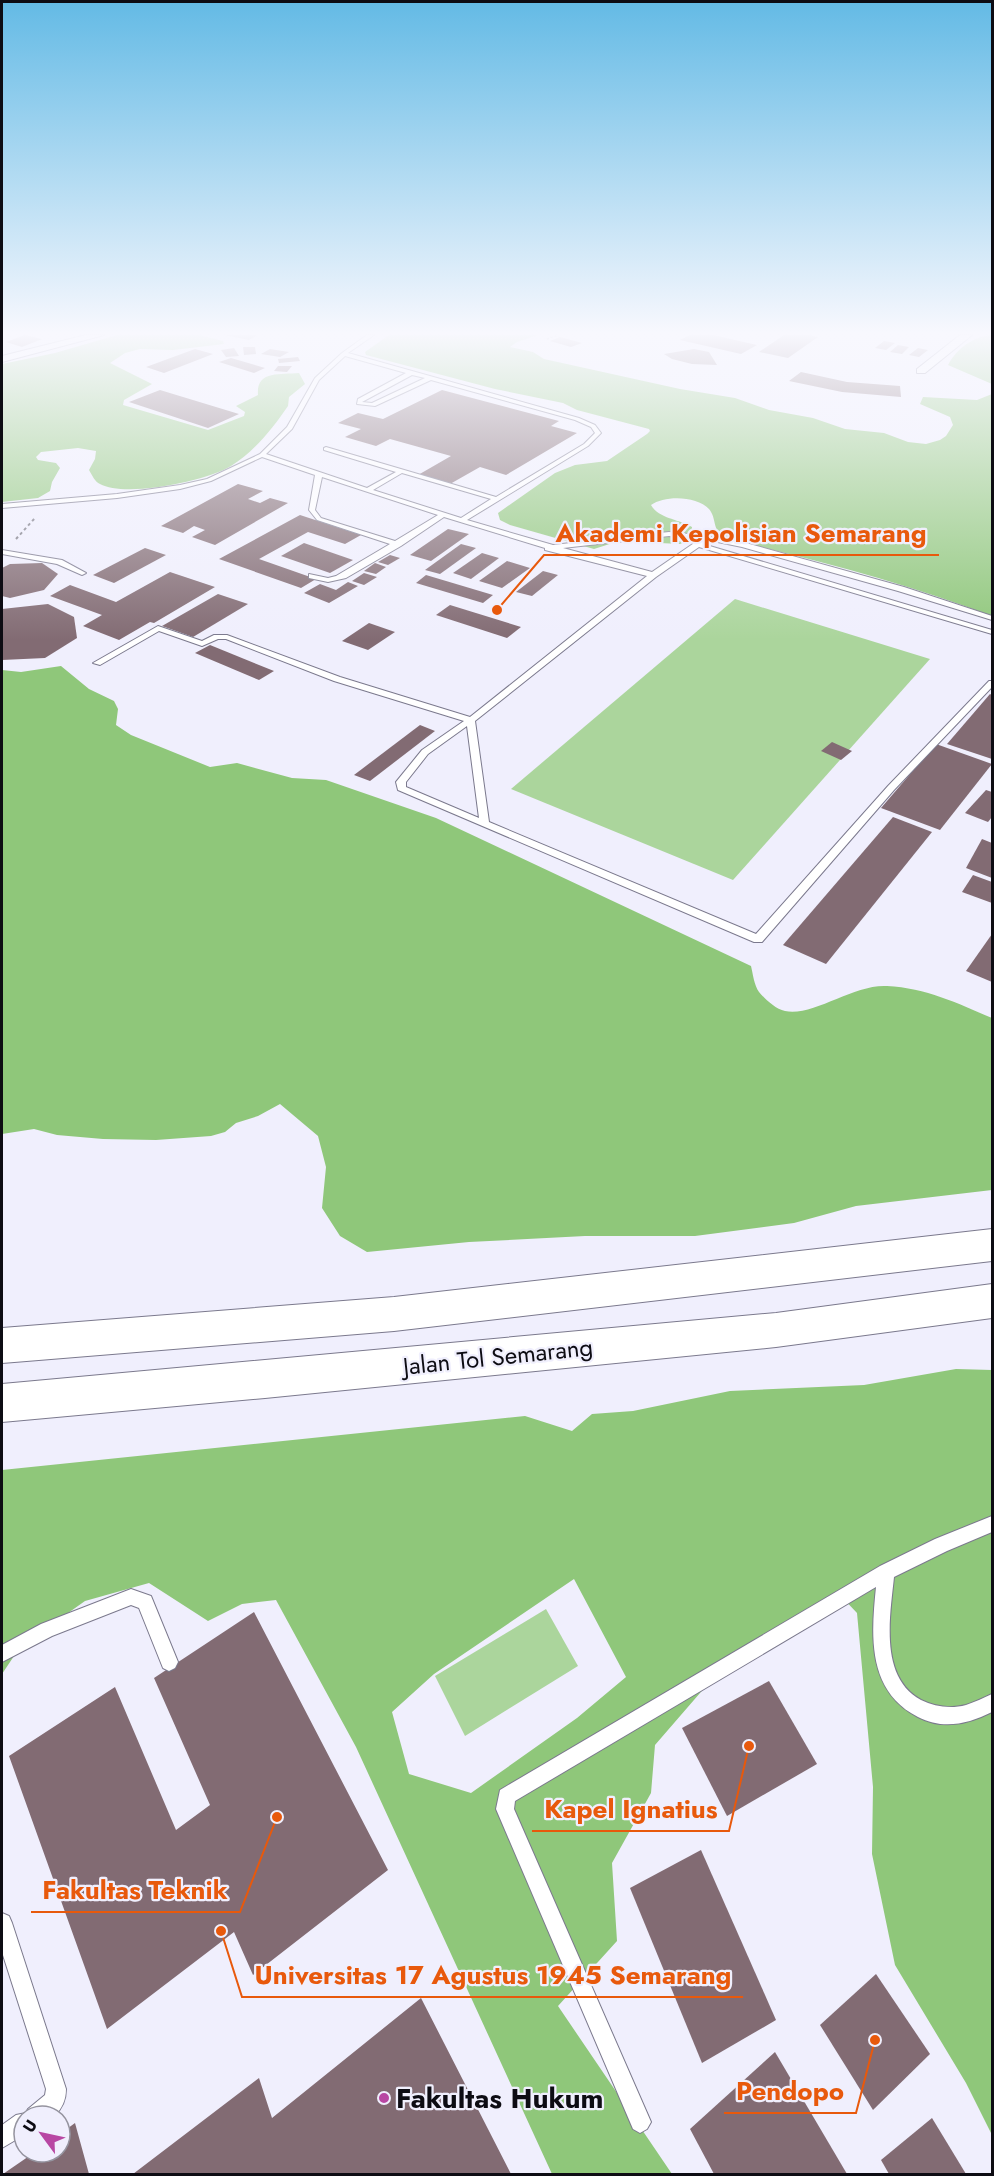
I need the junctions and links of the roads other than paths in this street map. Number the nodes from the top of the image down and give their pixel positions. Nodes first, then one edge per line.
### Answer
1 (281, 437) edge
2 (594, 437) edge
3 (326, 449) dead end
4 (262, 455) junction
5 (402, 471) junction
6 (318, 474) junction
7 (366, 491) junction
8 (497, 499) junction
9 (2, 506) edge
10 (444, 514) junction
11 (462, 520) junction
12 (703, 541) junction
13 (398, 544) junction
14 (549, 548) junction
15 (2, 552) edge
16 (82, 573) dead end
17 (653, 575) junction
18 (312, 576) dead end
19 (993, 618) edge
20 (993, 632) edge
21 (97, 663) dead end
22 (993, 683) edge
23 (471, 720) junction
24 (485, 825) junction
25 (993, 1245) edge
26 (993, 1301) edge
27 (2, 1346) edge
28 (2, 1403) edge
29 (993, 1524) edge
30 (886, 1572) junction
31 (2, 1654) edge
32 (169, 1662) dead end
33 (993, 1703) edge
34 (2, 1923) edge
35 (54, 2104) edge
36 (640, 2122) dead end

1 - 4 lane
2 - 8 lane
3 - 5 lane
4 - 6 lane
4 - 9 lane
5 - 7 lane
5 - 8 lane
6 - 7 lane
6 - 13 lane
7 - 10 lane
8 - 11 lane
10 - 11 lane
10 - 13 lane
11 - 14 lane
12 - 14 lane
12 - 17 lane
12 - 19 lane
12 - 20 lane
13 - 18 lane
14 - 17 lane
15 - 16 lane
17 - 23 lane
21 - 23 lane
22 - 24 lane
23 - 24 lane
23 - 24 lane
25 - 27 highway
26 - 28 highway, Jalan Tol Semarang
29 - 30 lane
30 - 33 lane
30 - 36 lane
31 - 32 lane
34 - 35 lane

